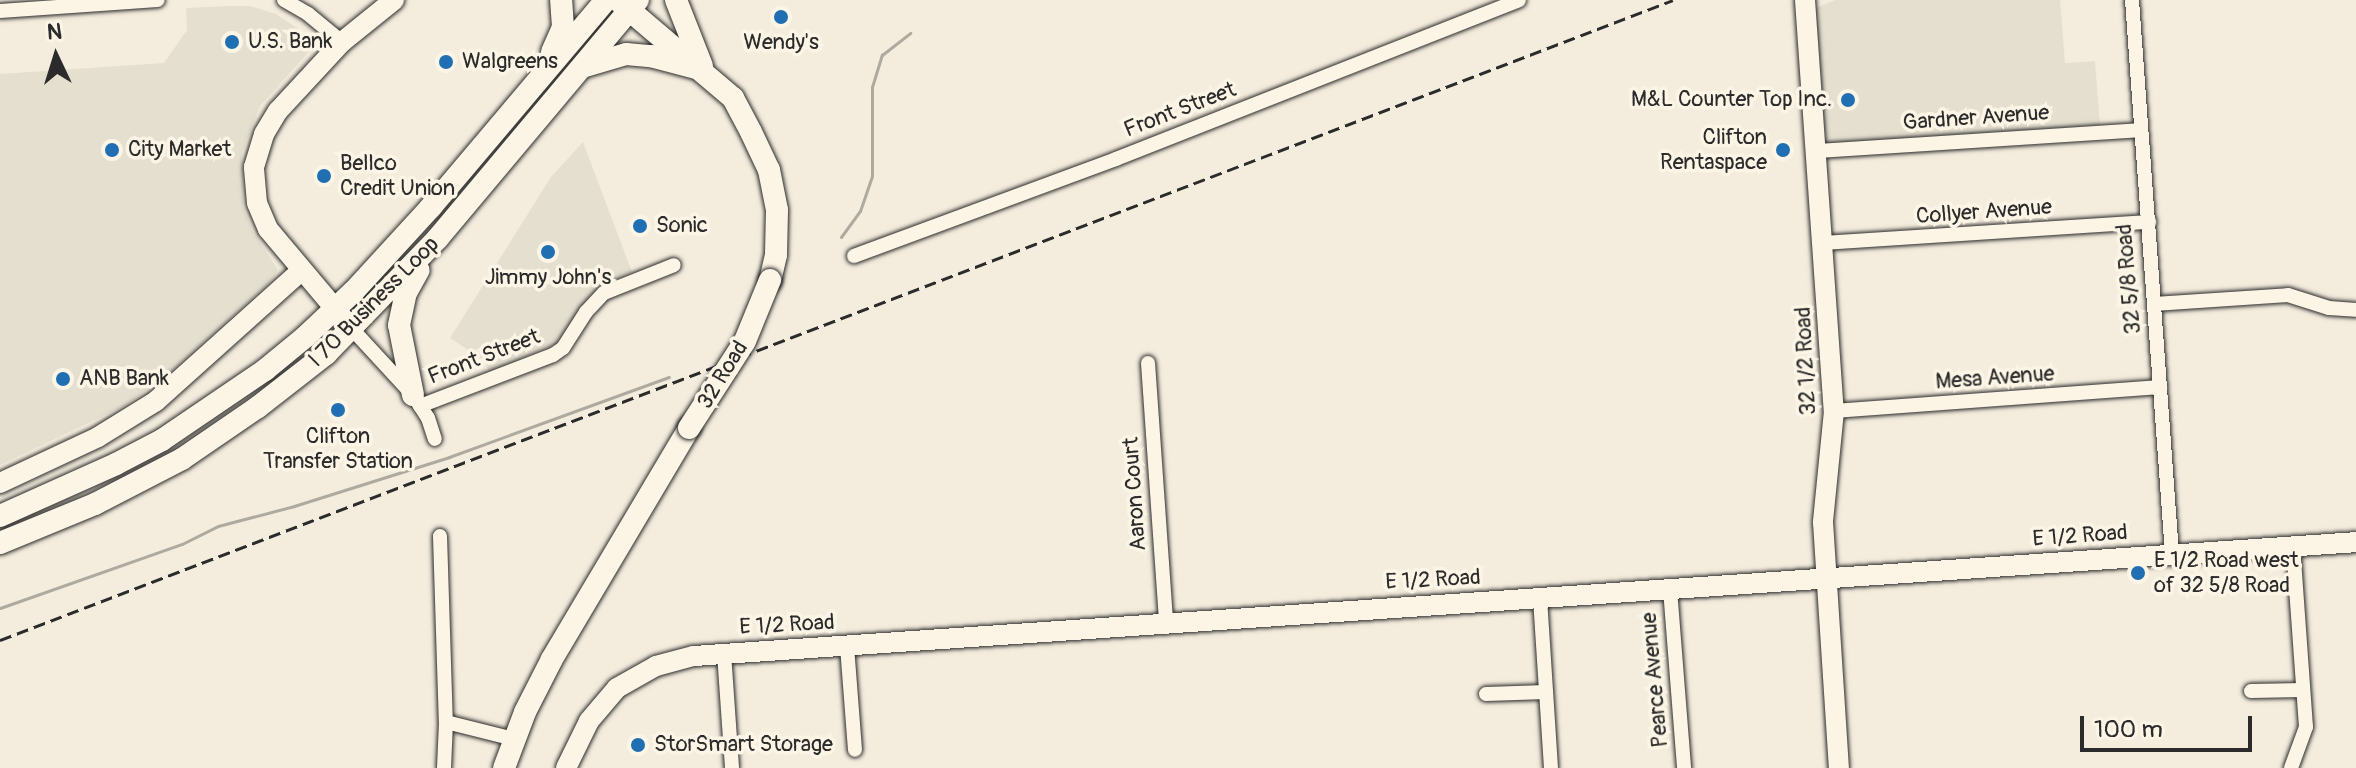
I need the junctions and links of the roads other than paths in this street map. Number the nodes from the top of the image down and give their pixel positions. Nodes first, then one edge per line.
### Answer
1 (158, 0) edge
2 (284, 0) edge
3 (371, 0) edge
4 (394, 0) edge
5 (561, 0) edge
6 (606, 0) edge
7 (676, 0) edge
8 (1519, 0) edge
9 (1805, 0) edge
10 (2132, 0) edge
11 (114, 2) edge
12 (629, 3) edge
13 (0, 11) edge
14 (342, 42) junction
15 (582, 67) junction
16 (704, 71) junction
17 (533, 84) junction
18 (2139, 130) junction
19 (1817, 151) junction
20 (2149, 222) junction
21 (438, 238) junction
22 (1822, 243) junction
23 (854, 256) dead end
24 (674, 265) dead end
25 (301, 271) junction
26 (2154, 304) junction
27 (335, 310) junction
28 (2356, 310) edge
29 (353, 330) junction
30 (1148, 363) dead end
31 (2160, 387) junction
32 (417, 400) junction
33 (1834, 411) junction
34 (435, 439) dead end
35 (0, 483) edge
36 (0, 516) edge
37 (440, 536) dead end
38 (2356, 542) edge
39 (0, 543) edge
40 (2293, 547) junction
41 (2172, 554) junction
42 (1826, 577) junction
43 (1670, 589) junction
44 (1540, 598) junction
45 (1166, 622) junction
46 (847, 646) junction
47 (724, 653) junction
48 (2303, 690) junction
49 (2251, 691) dead end
50 (1546, 692) junction
51 (1486, 694) dead end
52 (446, 722) junction
53 (514, 739) junction
54 (855, 750) dead end
55 (444, 768) edge
56 (504, 768) edge
57 (566, 768) edge
58 (732, 768) edge
59 (1551, 768) edge
60 (1684, 768) edge
61 (1839, 768) edge
62 (2291, 768) edge

1 - 11 street
2 - 14 street
3 - 14 street
4 - 14 street
5 - 17 main road
6 - 17 main road, I 70 Business Loop
7 - 16 main road
8 - 23 street, Front Street
9 - 19 street, 32 1/2 Road
10 - 18 street, 32 5/8 Road
11 - 13 street
12 - 15 main road, I 70 Business Loop
12 - 16 main road, 32 Road
14 - 25 street
15 - 16 main road
15 - 21 main road, I 70 Business Loop
16 - 53 main road, 32 Road, bridge
17 - 27 main road, I 70 Business Loop
18 - 19 street, Gardner Avenue
18 - 20 street, 32 5/8 Road
19 - 22 street, 32 1/2 Road
20 - 22 street, Collyer Avenue
20 - 26 street, 32 5/8 Road
21 - 29 main road, I 70 Business Loop
21 - 32 main road
22 - 33 street, 32 1/2 Road
24 - 32 street, Front Street
25 - 27 street
25 - 35 street
26 - 28 street
26 - 31 street, 32 5/8 Road
27 - 29 street
27 - 36 main road, I 70 Business Loop
29 - 32 street
29 - 39 main road, I 70 Business Loop
30 - 45 street, Aaron Court
31 - 33 street, Mesa Avenue
31 - 41 street, 32 5/8 Road
32 - 34 street
33 - 42 street, 32 1/2 Road
37 - 52 street
38 - 40 street, E 1/2 Road
40 - 41 street, E 1/2 Road
40 - 48 street
41 - 42 street, E 1/2 Road
42 - 43 street, E 1/2 Road
42 - 61 street, 32 1/2 Road
43 - 44 street, E 1/2 Road
43 - 60 street, Pearce Avenue
44 - 45 street, E 1/2 Road
44 - 50 street
45 - 46 street, E 1/2 Road
46 - 47 street, E 1/2 Road
46 - 54 street
47 - 57 street, E 1/2 Road
47 - 58 street
48 - 49 street
48 - 62 street
50 - 51 street
50 - 59 street
52 - 53 street
52 - 55 street
53 - 56 main road, 32 Road

